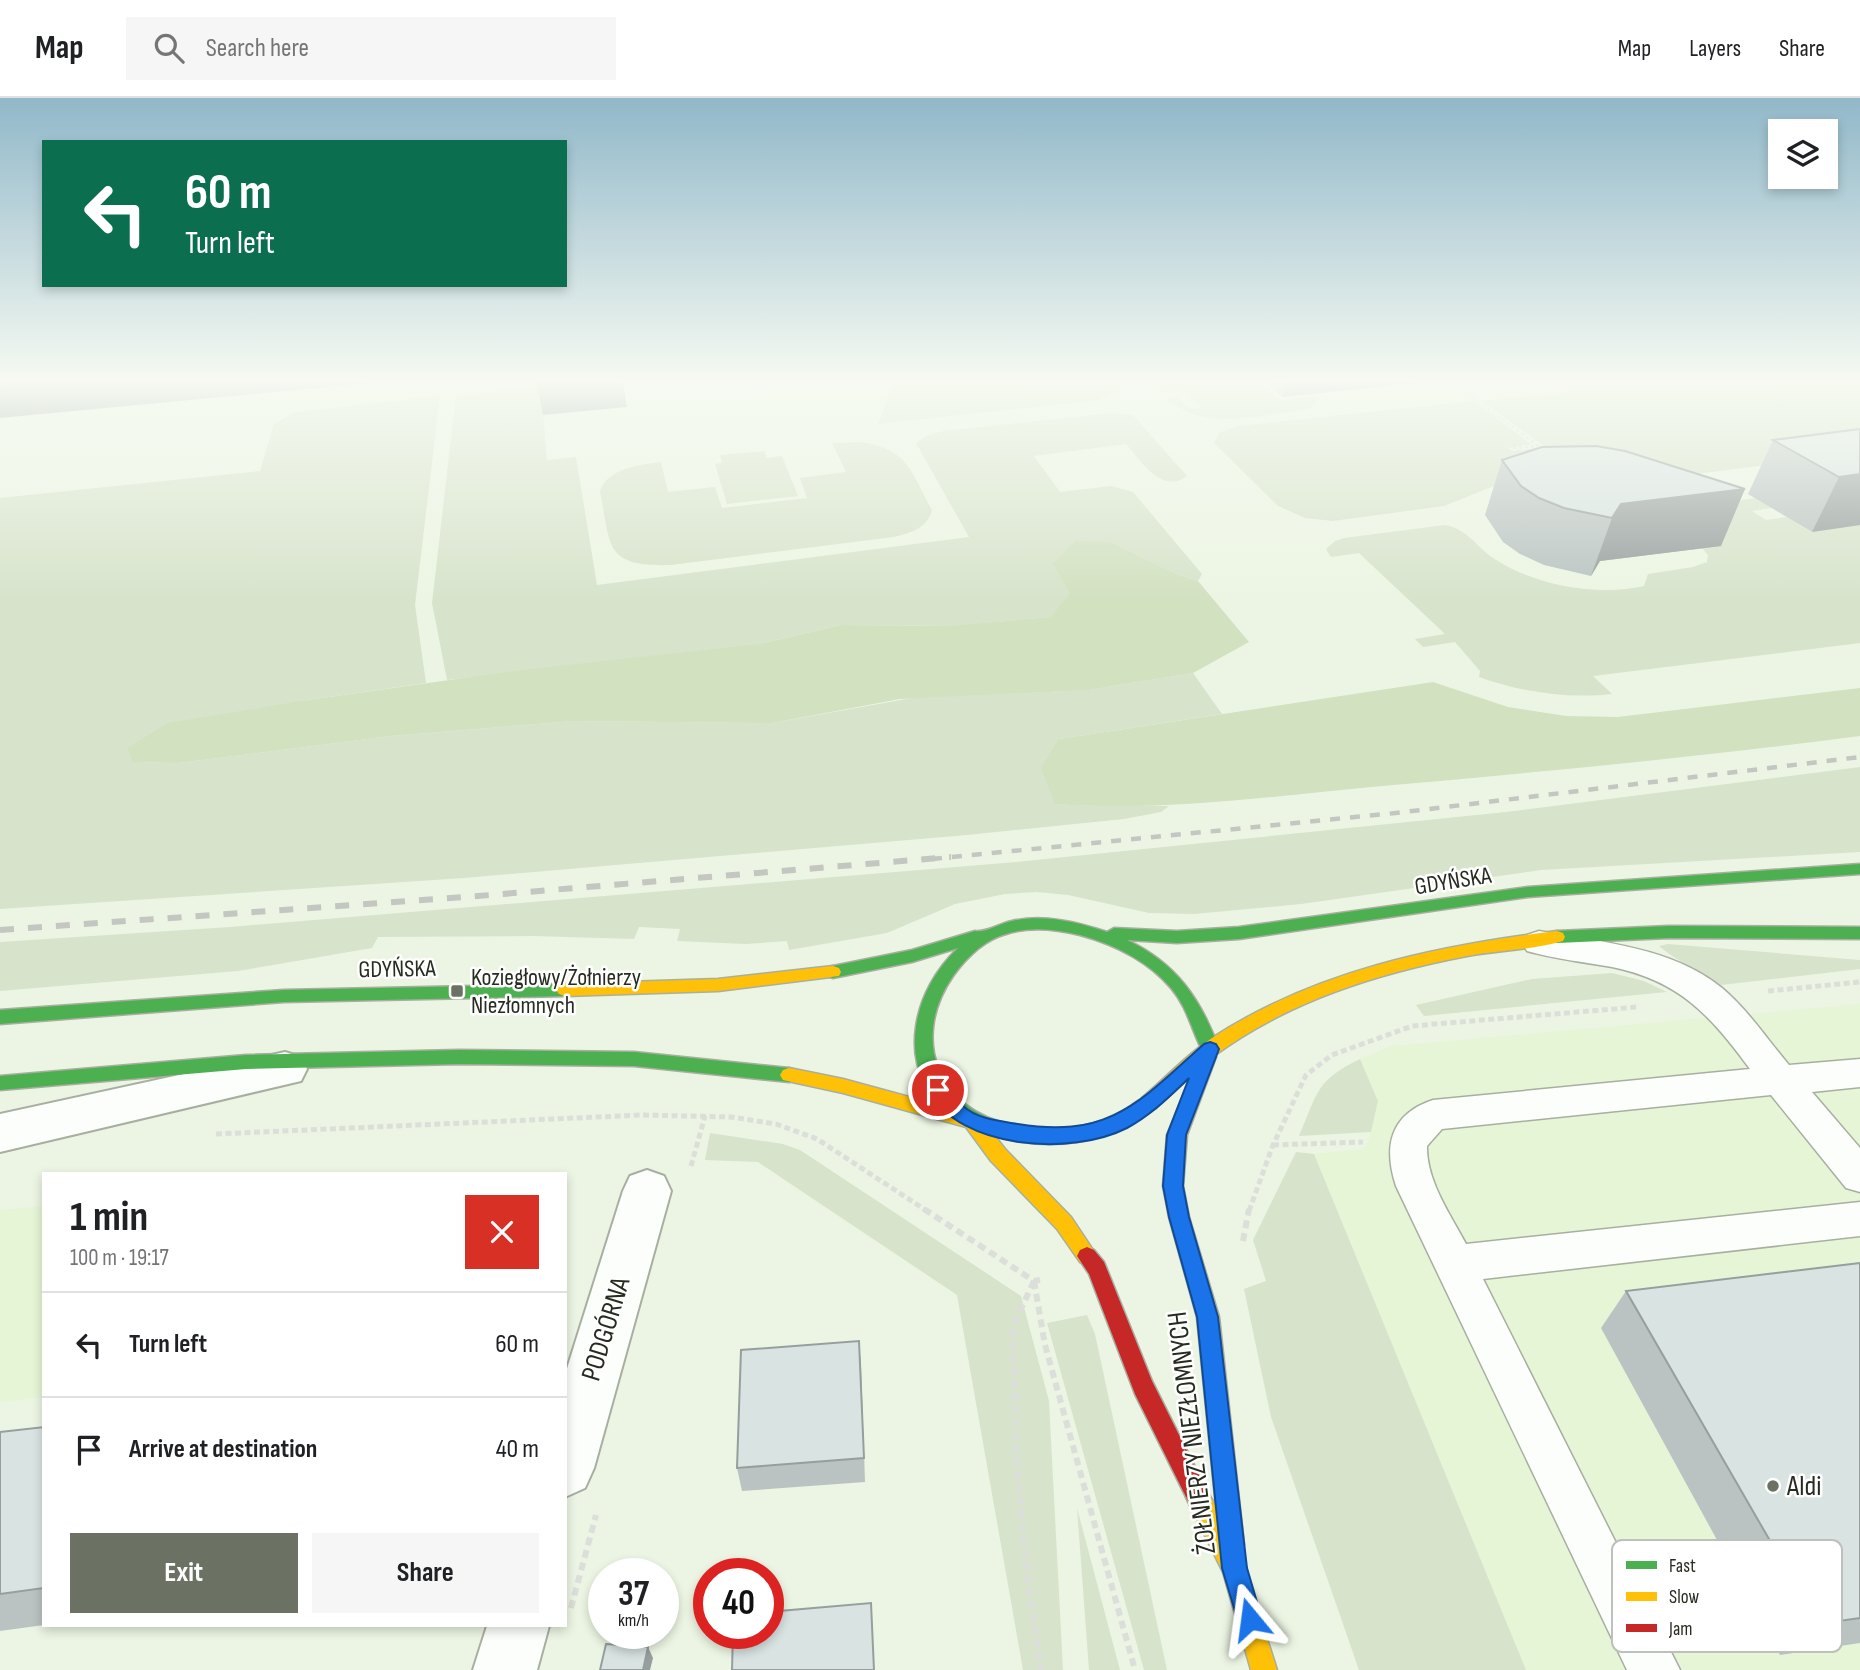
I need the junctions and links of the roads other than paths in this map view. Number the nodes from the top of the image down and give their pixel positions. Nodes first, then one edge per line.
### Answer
1 (1860, 869) edge
2 (1054, 926) junction
3 (999, 930) junction
4 (1860, 933) edge
5 (1524, 941) junction
6 (0, 1017) edge
7 (1210, 1049) junction
8 (330, 1059) junction
9 (1860, 1073) edge
10 (1780, 1080) junction
11 (0, 1083) edge
12 (972, 1121) junction
13 (0, 1133) edge
14 (1860, 1176) edge
15 (648, 1191) dead end
16 (1860, 1219) edge
17 (1454, 1264) junction
18 (567, 1461) edge
19 (1234, 1568) junction
20 (1612, 1585) edge
21 (518, 1627) edge
22 (1645, 1652) edge
23 (505, 1670) edge
24 (1264, 1670) edge
25 (1654, 1670) edge

1 - 2 main road, GDYŃSKA
2 - 3 main road
2 - 7 main road
3 - 6 main road, GDYŃSKA
3 - 12 main road
4 - 5 main road
5 - 7 main road
5 - 10 lane
7 - 12 main road
7 - 19 main road, ŻOŁNIERZY NIEZŁOMNYCH
8 - 11 main road
8 - 12 main road
8 - 13 street
9 - 10 lane
10 - 14 lane
10 - 17 lane
12 - 19 main road, ŻOŁNIERZY NIEZŁOMNYCH
15 - 18 street, PODGÓRNA
16 - 17 lane
17 - 20 lane
19 - 24 main road, ŻOŁNIERZY NIEZŁOMNYCH
21 - 23 street
22 - 25 lane

